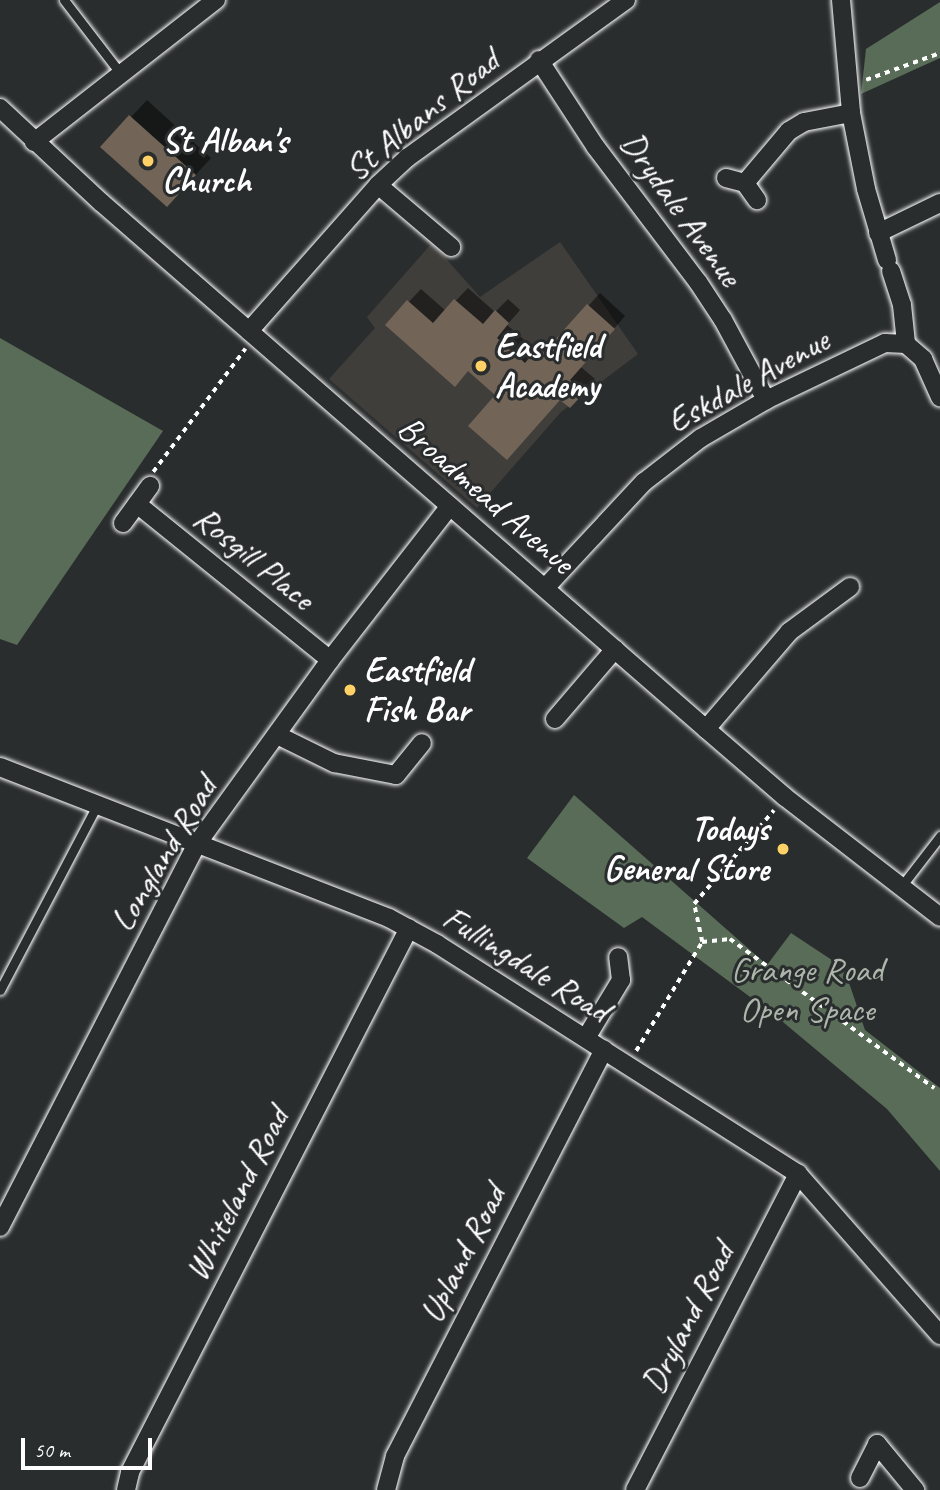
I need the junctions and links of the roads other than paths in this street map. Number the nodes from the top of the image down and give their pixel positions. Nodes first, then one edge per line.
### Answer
1 (64, 0) edge
2 (216, 0) edge
3 (626, 0) edge
4 (841, 0) edge
5 (539, 61) junction
6 (121, 74) junction
7 (0, 108) edge
8 (851, 113) junction
9 (34, 142) junction
10 (726, 178) dead end
11 (745, 183) junction
12 (378, 185) junction
13 (757, 200) dead end
14 (940, 203) edge
15 (878, 233) junction
16 (451, 247) dead end
17 (252, 333) junction
18 (906, 344) junction
19 (940, 397) edge
20 (766, 400) junction
21 (150, 486) road end
22 (137, 504) junction
23 (450, 506) junction
24 (123, 523) dead end
25 (850, 587) dead end
26 (545, 588) junction
27 (615, 649) junction
28 (330, 660) junction
29 (555, 719) dead end
30 (706, 729) junction
31 (276, 735) junction
32 (422, 743) dead end
33 (0, 767) edge
34 (97, 805) junction
35 (940, 836) edge
36 (197, 844) junction
37 (900, 888) junction
38 (940, 917) edge
39 (409, 928) junction
40 (618, 957) dead end
41 (0, 990) edge
42 (586, 1038) junction
43 (604, 1050) junction
44 (798, 1174) junction
45 (0, 1227) edge
46 (940, 1335) edge
47 (860, 1478) dead end
48 (126, 1490) edge
49 (386, 1490) edge
50 (635, 1490) edge
51 (915, 1490) edge

1 - 6 lane
2 - 6 street
3 - 5 street, St Albans Road
4 - 8 street
5 - 12 street, St Albans Road
5 - 20 street, Drydale Avenue
6 - 9 street
7 - 9 street, Broadmead Avenue
8 - 11 street
8 - 15 street
9 - 17 street, Broadmead Avenue
10 - 11 street
11 - 13 street
12 - 16 street
12 - 17 street, St Albans Road
14 - 15 street
15 - 18 street
17 - 23 street, Broadmead Avenue
18 - 19 street
18 - 20 street, Eskdale Avenue
20 - 26 street, Eskdale Avenue
21 - 22 street
22 - 24 street
22 - 28 street, Rosgill Place
23 - 26 street, Broadmead Avenue
23 - 28 street, Longland Road
25 - 30 street
26 - 27 street, Broadmead Avenue
27 - 29 street
27 - 30 street, Broadmead Avenue
28 - 31 street, Longland Road
30 - 37 street, Broadmead Avenue
31 - 32 street
31 - 36 street, Longland Road
33 - 34 street, Fullingdale Road
34 - 36 street, Fullingdale Road
34 - 41 lane
35 - 37 lane
36 - 39 street, Fullingdale Road
36 - 45 street, Longland Road
37 - 38 street, Broadmead Avenue
39 - 42 street, Fullingdale Road
39 - 48 street, Whiteland Road
40 - 42 street
42 - 43 street, Fullingdale Road
43 - 44 street, Fullingdale Road
43 - 49 street, Upland Road
44 - 46 street, Fullingdale Road
44 - 50 street, Dryland Road
47 - 51 street

